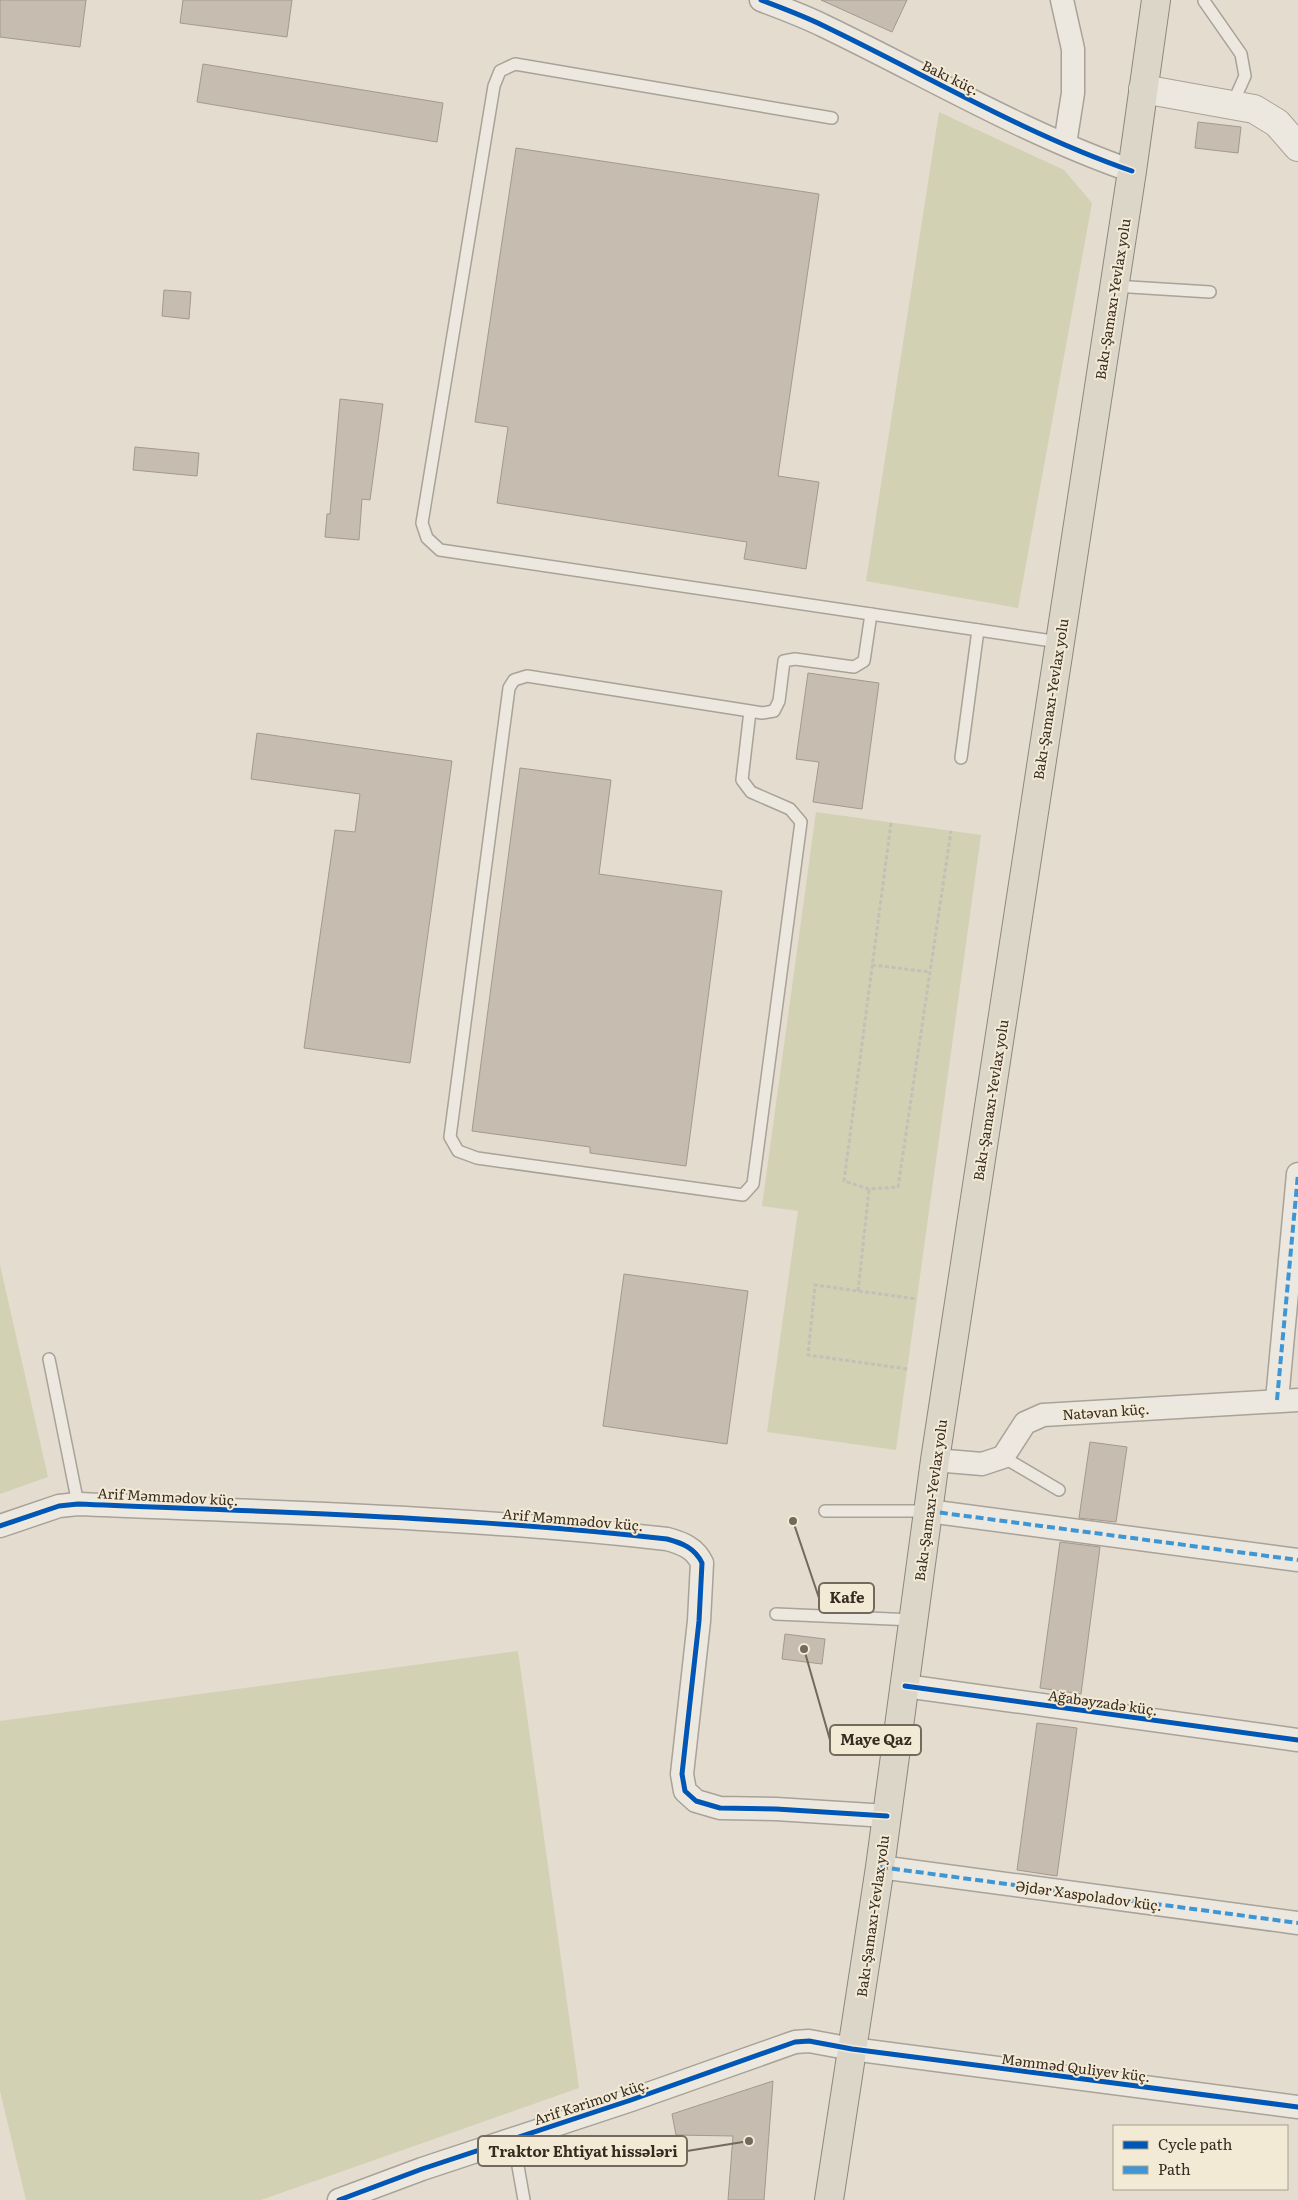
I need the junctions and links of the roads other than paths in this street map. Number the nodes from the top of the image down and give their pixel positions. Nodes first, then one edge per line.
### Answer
1 (761, 0) edge
2 (1062, 0) edge
3 (1156, 0) edge
4 (1204, 1) edge
5 (1143, 89) junction
6 (1232, 105) junction
7 (832, 118) dead end
8 (1065, 144) junction
9 (1298, 147) edge
10 (1132, 171) junction
11 (1114, 286) junction
12 (1210, 292) dead end
13 (871, 614) junction
14 (978, 630) junction
15 (1059, 642) junction
16 (750, 711) junction
17 (961, 758) dead end
18 (1298, 1174) edge
19 (48, 1359) dead end
20 (1287, 1400) edge
21 (1003, 1457) junction
22 (935, 1460) junction
23 (1059, 1490) dead end
24 (78, 1504) junction
25 (928, 1511) junction
26 (825, 1512) dead end
27 (0, 1526) edge
28 (1298, 1560) edge
29 (776, 1614) dead end
30 (914, 1620) junction
31 (905, 1686) junction
32 (1298, 1740) edge
33 (886, 1816) junction
34 (880, 1867) junction
35 (1298, 1923) edge
36 (852, 2049) junction
37 (1298, 2107) edge
38 (513, 2138) junction
39 (339, 2200) edge
40 (524, 2200) edge
41 (829, 2200) edge

1 - 8 street, Bakı küç.
2 - 8 street
3 - 5 highway, Bakı-Şamaxı-Yevlax yolu
4 - 6 lane
5 - 6 street
5 - 10 highway, Bakı-Şamaxı-Yevlax yolu
6 - 9 street
7 - 13 lane
8 - 10 street, Bakı küç.
10 - 11 highway, Bakı-Şamaxı-Yevlax yolu
11 - 12 lane
11 - 15 highway, Bakı-Şamaxı-Yevlax yolu
13 - 14 lane
13 - 16 lane
14 - 15 lane
14 - 17 lane
15 - 22 highway, Bakı-Şamaxı-Yevlax yolu
16 - 16 lane
18 - 20 street
19 - 24 lane
20 - 21 street, Natəvan küç.
21 - 22 street
21 - 23 lane
22 - 25 highway, Bakı-Şamaxı-Yevlax yolu
24 - 27 street, Arif Məmmədov küç.
24 - 33 street, Arif Məmmədov küç.
25 - 26 lane
25 - 28 street
25 - 30 highway, Bakı-Şamaxı-Yevlax yolu
29 - 30 lane
30 - 31 highway, Bakı-Şamaxı-Yevlax yolu
31 - 32 street, Ağabəyzadə küç.
31 - 33 highway, Bakı-Şamaxı-Yevlax yolu
33 - 34 highway, Bakı-Şamaxı-Yevlax yolu
34 - 35 street, Əjdər Xaspoladov küç.
34 - 36 highway, Bakı-Şamaxı-Yevlax yolu
36 - 37 street, Məmməd Quliyev küç.
36 - 38 street, Arif Kərimov küç.
36 - 41 highway, Bakı-Şamaxı-Yevlax yolu
38 - 39 street, Arif Kərimov küç.
38 - 40 lane

